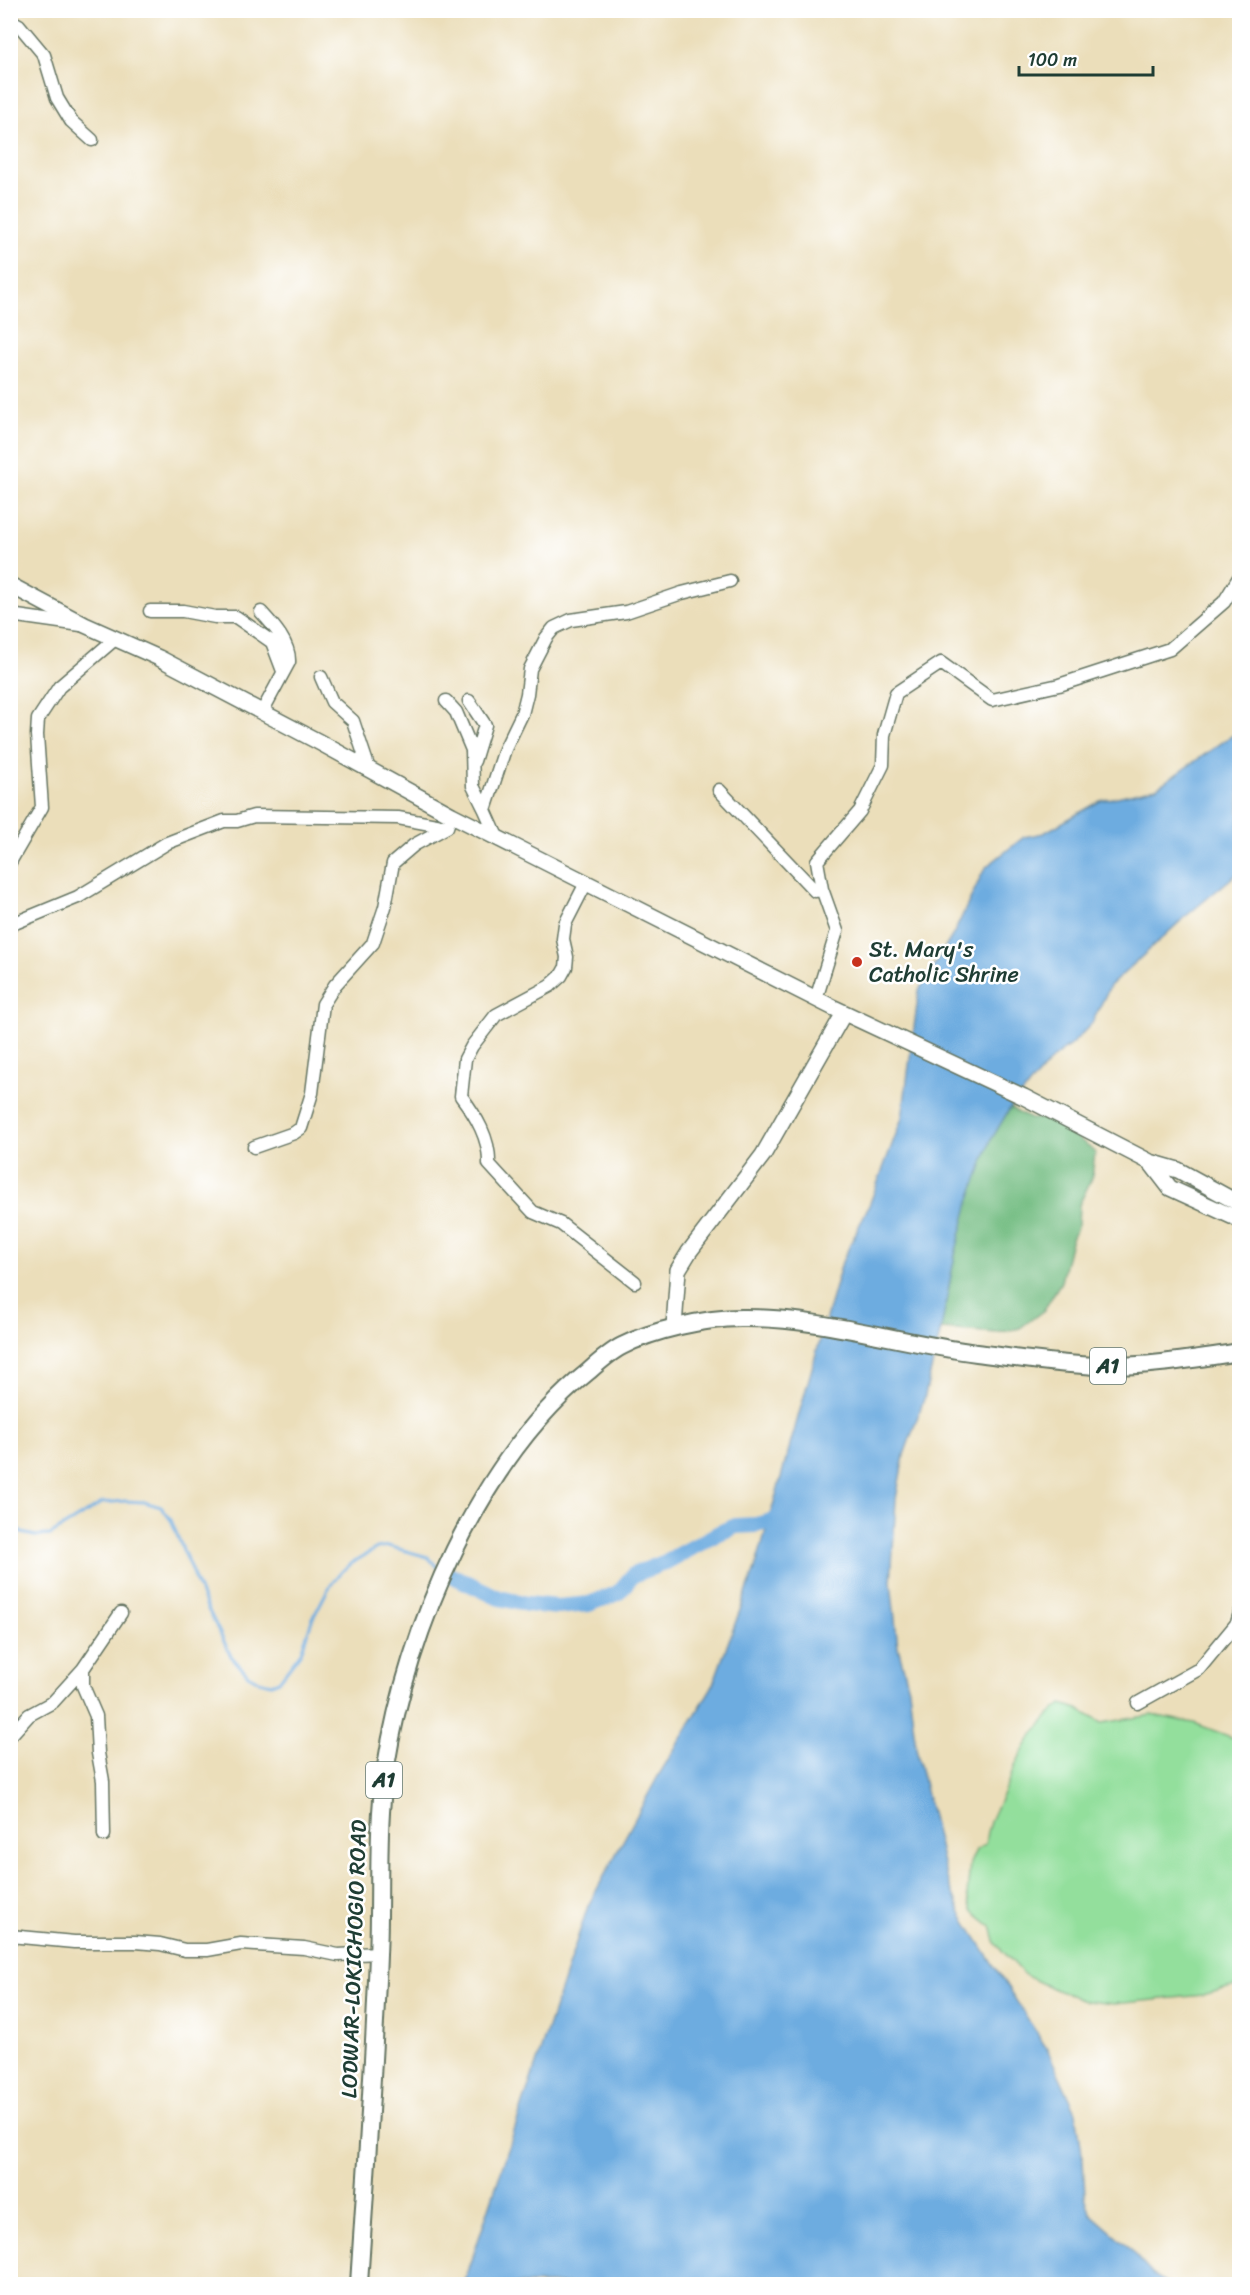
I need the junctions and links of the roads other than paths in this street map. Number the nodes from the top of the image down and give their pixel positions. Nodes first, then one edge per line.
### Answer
1 (10, 20) edge
2 (92, 140) dead end
3 (1239, 576) edge
4 (730, 581) dead end
5 (10, 585) edge
6 (150, 611) dead end
7 (261, 612) dead end
8 (10, 615) edge
9 (85, 625) junction
10 (115, 639) junction
11 (283, 671) junction
12 (321, 677) dead end
13 (447, 701) dead end
14 (469, 701) dead end
15 (262, 712) junction
16 (474, 762) junction
17 (369, 769) junction
18 (718, 790) dead end
19 (485, 810) junction
20 (449, 821) junction
21 (498, 839) junction
22 (10, 862) edge
23 (586, 883) junction
24 (822, 889) junction
25 (10, 925) edge
26 (816, 999) junction
27 (844, 1013) junction
28 (254, 1148) dead end
29 (1150, 1162) junction
30 (1239, 1204) edge
31 (1239, 1220) edge
32 (635, 1282) dead end
33 (674, 1327) junction
34 (1239, 1352) edge
35 (1239, 1612) edge
36 (122, 1613) dead end
37 (83, 1670) junction
38 (1138, 1703) dead end
39 (10, 1736) edge
40 (104, 1836) dead end
41 (10, 1936) edge
42 (378, 1953) junction
43 (360, 2284) edge

1 - 2 street
3 - 24 street
4 - 19 street
5 - 9 main road
6 - 11 street
7 - 11 street
8 - 9 street
9 - 10 main road
10 - 15 main road
10 - 22 street
11 - 15 street
12 - 17 street
13 - 16 street
14 - 16 street
15 - 17 main road
16 - 19 street
17 - 20 main road
18 - 24 street
19 - 21 street
20 - 21 main road
20 - 25 street
20 - 28 street
21 - 23 main road
23 - 26 main road
23 - 32 street
24 - 26 street
26 - 27 main road
27 - 29 main road
27 - 33 main road
29 - 30 main road
29 - 31 main road
33 - 34 highway, A1
33 - 42 highway, LODWAR-LOKICHOGIO ROAD / A1
35 - 38 street
36 - 37 street
37 - 39 street
37 - 40 street
41 - 42 street
42 - 43 highway, LODWAR-LOKICHOGIO ROAD / A1

